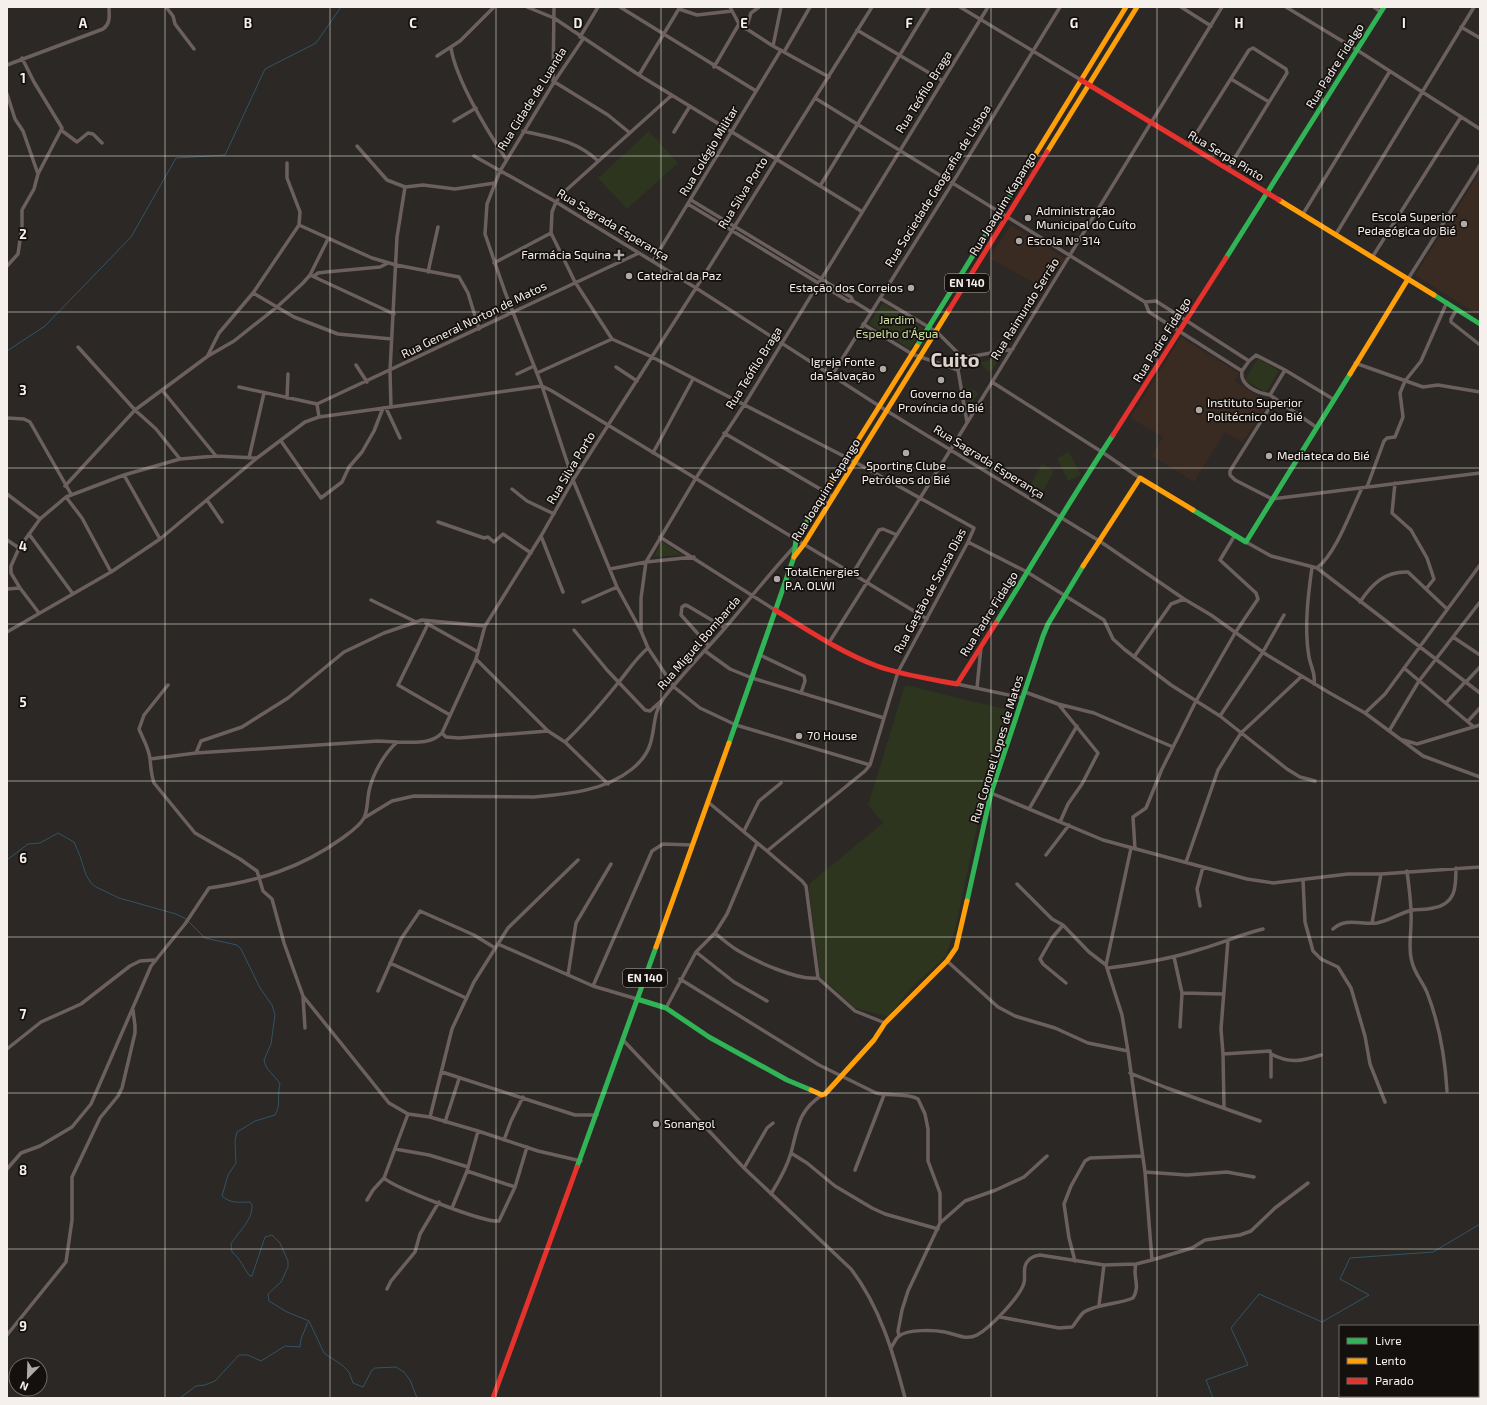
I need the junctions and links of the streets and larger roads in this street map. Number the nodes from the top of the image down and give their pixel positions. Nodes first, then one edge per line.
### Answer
1 (109, 7) edge
2 (166, 7) edge
3 (494, 7) edge
4 (527, 7) edge
5 (554, 7) edge
6 (598, 7) edge
7 (620, 7) edge
8 (759, 7) edge
9 (781, 7) edge
10 (810, 7) edge
11 (872, 7) edge
12 (929, 7) edge
13 (960, 7) edge
14 (988, 7) edge
15 (1060, 7) edge
16 (1126, 7) edge
17 (1137, 7) edge
18 (1181, 7) edge
19 (1222, 7) edge
20 (1286, 7) edge
21 (1374, 7) edge
22 (1474, 7) edge
23 (679, 8) edge
24 (731, 9) edge
25 (1383, 9) edge
26 (554, 18) junction
27 (980, 19) junction
28 (739, 24) junction
29 (1211, 26) junction
30 (1461, 27) junction
31 (746, 30) junction
32 (857, 30) junction
33 (1112, 30) junction
34 (663, 35) junction
35 (1120, 35) junction
36 (582, 38) junction
37 (1480, 38) edge
38 (773, 46) junction
39 (451, 48) junction
40 (194, 49) dead end
41 (1357, 50) junction
42 (782, 51) junction
43 (1032, 51) junction
44 (437, 56) dead end
45 (900, 56) junction
46 (22, 58) junction
47 (7, 65) edge
48 (714, 67) junction
49 (1390, 72) junction
50 (639, 75) junction
51 (829, 76) junction
52 (1231, 78) junction
53 (1081, 80) junction
54 (943, 81) junction
55 (554, 82) junction
56 (1089, 85) junction
57 (756, 91) junction
58 (1423, 92) junction
59 (7, 94) edge
60 (672, 95) junction
61 (815, 98) junction
62 (1269, 102) junction
63 (690, 106) junction
64 (476, 108) junction
65 (1461, 117) junction
66 (454, 121) dead end
67 (858, 124) junction
68 (1151, 124) junction
69 (1053, 125) junction
70 (1480, 129) edge
71 (61, 130) junction
72 (1060, 130) junction
73 (523, 131) junction
74 (674, 132) dead end
75 (731, 132) junction
76 (630, 133) junction
77 (102, 143) dead end
78 (1189, 145) junction
79 (356, 146) dead end
80 (900, 150) junction
81 (474, 156) dead end
82 (506, 159) junction
83 (776, 159) junction
84 (598, 161) junction
85 (287, 163) dead end
86 (1480, 165) edge
87 (1026, 169) junction
88 (1228, 169) junction
89 (500, 171) junction
90 (38, 174) junction
91 (1033, 174) junction
92 (953, 182) junction
93 (495, 183) junction
94 (820, 186) junction
95 (405, 187) junction
96 (1268, 193) junction
97 (691, 200) junction
98 (556, 202) junction
99 (688, 204) junction
100 (709, 210) junction
101 (861, 211) junction
102 (998, 212) junction
103 (1303, 214) junction
104 (706, 215) junction
105 (1007, 218) junction
106 (299, 225) junction
107 (734, 226) junction
108 (438, 227) dead end
109 (732, 231) junction
110 (551, 233) junction
111 (1336, 234) junction
112 (328, 239) junction
113 (760, 241) junction
114 (757, 246) junction
115 (639, 253) junction
116 (784, 256) junction
117 (1070, 256) junction
118 (1373, 256) junction
119 (653, 261) junction
120 (782, 261) junction
121 (388, 263) junction
122 (494, 263) junction
123 (396, 265) junction
124 (7, 266) edge
125 (799, 266) junction
126 (796, 270) junction
127 (963, 270) junction
128 (428, 272) junction
129 (310, 274) junction
130 (314, 276) junction
131 (971, 276) junction
132 (820, 278) junction
133 (1408, 279) junction
134 (575, 282) junction
135 (817, 283) junction
136 (696, 288) junction
137 (253, 293) junction
138 (880, 298) junction
139 (853, 301) junction
140 (1145, 302) junction
141 (1447, 302) junction
142 (277, 307) junction
143 (1457, 309) junction
144 (871, 312) junction
145 (513, 313) junction
146 (394, 314) junction
147 (1187, 321) junction
148 (863, 324) junction
149 (1480, 324) edge
150 (929, 327) junction
151 (479, 329) junction
152 (937, 332) junction
153 (1179, 332) junction
154 (392, 339) junction
155 (612, 339) junction
156 (782, 343) junction
157 (1480, 345) edge
158 (78, 347) dead end
159 (1013, 349) junction
160 (912, 354) junction
161 (208, 356) junction
162 (652, 357) junction
163 (920, 358) junction
164 (963, 358) junction
165 (1249, 361) junction
166 (1355, 363) junction
167 (356, 365) dead end
168 (534, 366) junction
169 (616, 367) dead end
170 (958, 370) junction
171 (1285, 370) junction
172 (390, 371) junction
173 (1242, 371) junction
174 (288, 374) dead end
175 (517, 374) dead end
176 (537, 374) junction
177 (832, 375) junction
178 (693, 379) junction
179 (637, 381) junction
180 (367, 382) junction
181 (992, 382) junction
182 (1405, 382) junction
183 (542, 386) junction
184 (239, 387) dead end
185 (162, 390) junction
186 (1480, 392) edge
187 (264, 393) junction
188 (1270, 395) junction
189 (287, 398) junction
190 (1333, 399) junction
191 (1275, 400) junction
192 (317, 404) junction
193 (744, 405) junction
194 (880, 406) junction
195 (391, 407) junction
196 (385, 408) junction
197 (135, 410) junction
198 (887, 411) junction
199 (320, 417) junction
200 (7, 418) edge
201 (967, 423) junction
202 (608, 426) junction
203 (1316, 427) junction
204 (866, 428) junction
205 (874, 432) junction
206 (724, 433) junction
207 (860, 437) junction
208 (400, 438) dead end
209 (281, 441) junction
210 (868, 442) junction
211 (951, 450) junction
212 (1102, 452) junction
213 (653, 453) junction
214 (216, 456) junction
215 (249, 458) junction
216 (257, 458) junction
217 (847, 458) junction
218 (180, 459) junction
219 (855, 462) junction
220 (1480, 472) edge
221 (124, 475) junction
222 (696, 478) junction
223 (1140, 478) junction
224 (573, 480) junction
225 (1395, 484) junction
226 (66, 486) junction
227 (1367, 487) junction
228 (1362, 488) junction
229 (512, 489) dead end
230 (826, 492) junction
231 (7, 494) edge
232 (70, 494) junction
233 (66, 497) junction
234 (834, 497) junction
235 (920, 497) junction
236 (207, 500) junction
237 (1272, 500) junction
238 (554, 514) junction
239 (1060, 518) junction
240 (40, 519) junction
241 (222, 522) dead end
242 (438, 522) dead end
243 (29, 534) junction
244 (897, 535) junction
245 (1235, 535) junction
246 (541, 536) junction
247 (660, 537) junction
248 (160, 539) junction
249 (796, 539) junction
250 (7, 540) edge
251 (968, 542) junction
252 (1101, 542) junction
253 (1246, 542) junction
254 (804, 544) junction
255 (794, 547) junction
256 (19, 548) junction
257 (531, 554) junction
258 (694, 557) junction
259 (794, 557) junction
260 (646, 562) junction
261 (1480, 565) edge
262 (1314, 568) junction
263 (610, 569) junction
264 (111, 572) junction
265 (1027, 572) junction
266 (853, 573) junction
267 (868, 583) junction
268 (617, 587) junction
269 (20, 588) junction
270 (7, 589) edge
271 (1426, 589) junction
272 (563, 592) dead end
273 (73, 594) junction
274 (753, 595) junction
275 (1065, 596) junction
276 (1184, 599) junction
277 (371, 600) dead end
278 (583, 602) dead end
279 (1360, 602) junction
280 (1480, 602) edge
281 (1476, 608) junction
282 (1447, 609) junction
283 (775, 610) junction
284 (1480, 611) edge
285 (40, 613) junction
286 (1284, 615) dead end
287 (927, 619) junction
288 (422, 620) junction
289 (416, 622) junction
290 (428, 624) junction
291 (485, 626) junction
292 (725, 628) junction
293 (574, 630) dead end
294 (7, 632) edge
295 (641, 632) junction
296 (1235, 633) junction
297 (1453, 637) junction
298 (830, 641) junction
299 (982, 644) junction
300 (709, 646) junction
301 (1419, 647) junction
302 (648, 648) junction
303 (705, 651) junction
304 (478, 652) junction
305 (1263, 652) junction
306 (760, 655) junction
307 (1480, 655) edge
308 (1134, 657) junction
309 (476, 659) junction
310 (1435, 659) junction
311 (1480, 667) edge
312 (1404, 668) junction
313 (898, 672) junction
314 (1302, 676) junction
315 (752, 678) junction
316 (1419, 681) junction
317 (619, 682) junction
318 (1466, 682) junction
319 (957, 684) junction
320 (1314, 684) junction
321 (168, 685) dead end
322 (674, 687) junction
323 (977, 688) junction
324 (801, 693) junction
325 (1480, 693) edge
326 (1024, 695) junction
327 (662, 701) junction
328 (1196, 701) junction
329 (1446, 703) junction
330 (1058, 704) junction
331 (1480, 708) edge
332 (1365, 713) junction
333 (450, 715) junction
334 (1220, 716) junction
335 (884, 718) junction
336 (1468, 721) junction
337 (736, 725) junction
338 (1480, 725) edge
339 (1077, 726) junction
340 (1474, 727) junction
341 (548, 731) junction
342 (1389, 731) junction
343 (442, 733) junction
344 (1241, 733) junction
345 (1402, 740) junction
346 (398, 742) junction
347 (565, 742) junction
348 (1173, 747) junction
349 (196, 752) junction
350 (150, 759) junction
351 (870, 765) junction
352 (1480, 777) edge
353 (1315, 781) dead end
354 (781, 783) dead end
355 (608, 784) junction
356 (991, 793) junction
357 (707, 801) junction
358 (1029, 809) junction
359 (364, 818) junction
360 (1060, 822) junction
361 (1069, 826) junction
362 (744, 832) junction
363 (757, 843) junction
364 (692, 845) junction
365 (1133, 848) junction
366 (767, 851) junction
367 (1046, 855) dead end
368 (578, 860) dead end
369 (1186, 862) junction
370 (611, 864) dead end
371 (1203, 867) junction
372 (1480, 867) edge
373 (1456, 868) junction
374 (1407, 871) junction
375 (1381, 874) junction
376 (260, 878) junction
377 (1303, 880) junction
378 (1016, 884) dead end
379 (1200, 906) dead end
380 (1411, 910) junction
381 (1372, 923) junction
382 (1063, 925) junction
383 (1263, 929) dead end
384 (1333, 929) dead end
385 (715, 933) junction
386 (1228, 940) junction
387 (496, 946) junction
388 (696, 952) junction
389 (1174, 957) junction
390 (154, 960) junction
391 (947, 961) junction
392 (390, 963) junction
393 (1107, 967) junction
394 (568, 975) junction
395 (818, 978) junction
396 (680, 979) junction
397 (1066, 983) dead end
398 (593, 986) junction
399 (378, 991) dead end
400 (1182, 993) junction
401 (1223, 994) junction
402 (303, 996) junction
403 (466, 998) junction
404 (637, 998) junction
405 (766, 1001) dead end
406 (666, 1008) junction
407 (133, 1010) junction
408 (886, 1023) junction
409 (1180, 1027) dead end
410 (304, 1028) dead end
411 (623, 1040) junction
412 (7, 1049) edge
413 (1128, 1051) junction
414 (1223, 1054) junction
415 (1271, 1054) junction
416 (1321, 1055) dead end
417 (442, 1072) junction
418 (1130, 1073) junction
419 (842, 1076) junction
420 (1271, 1077) dead end
421 (459, 1079) junction
422 (1447, 1091) dead end
423 (822, 1095) junction
424 (884, 1095) junction
425 (523, 1097) junction
426 (1385, 1102) dead end
427 (1224, 1107) junction
428 (408, 1114) junction
429 (597, 1115) junction
430 (430, 1117) junction
431 (1260, 1120) dead end
432 (445, 1122) junction
433 (773, 1123) dead end
434 (478, 1131) junction
435 (504, 1140) junction
436 (527, 1147) junction
437 (395, 1149) junction
438 (791, 1153) junction
439 (1047, 1156) dead end
440 (1142, 1156) junction
441 (581, 1161) junction
442 (744, 1168) junction
443 (7, 1169) edge
444 (467, 1169) junction
445 (855, 1170) dead end
446 (1145, 1172) junction
447 (1254, 1177) dead end
448 (384, 1178) junction
449 (1308, 1183) dead end
450 (514, 1187) junction
451 (771, 1194) junction
452 (367, 1200) dead end
453 (439, 1202) junction
454 (452, 1208) junction
455 (940, 1223) junction
456 (938, 1230) junction
457 (1152, 1260) junction
458 (1075, 1261) junction
459 (1136, 1264) junction
460 (1104, 1265) junction
461 (387, 1289) dead end
462 (1099, 1304) junction
463 (1000, 1317) junction
464 (7, 1335) edge
465 (899, 1336) junction
466 (891, 1348) junction
467 (493, 1398) edge
468 (905, 1398) edge

1 - 46 street
2 - 40 street
3 - 39 street
4 - 26 street
5 - 26 street
6 - 36 street, Rua Cidade de Luanda
7 - 34 street
8 - 31 street
9 - 38 street
10 - 42 street, Rua Colégio Militar
11 - 32 street, Rua Silva Porto
12 - 45 street
13 - 27 street, Rua Serpa Pinto
14 - 27 street, Rua Teófilo Braga
15 - 43 street, Rua Sociedade Geografia de Lisboa
16 - 33 street, Rua Joaquim Kapango / EN 140
17 - 35 street, Rua Joaquim Kapango / EN 140
18 - 29 street
19 - 29 street, Rua Raimundo Serrão
20 - 41 street
21 - 25 street
22 - 30 street
23 - 24 street
23 - 34 street
24 - 28 street
25 - 41 street, Rua Padre Fidalgo
26 - 36 street
26 - 55 street
27 - 43 street, Rua Serpa Pinto
27 - 54 street, Rua Teófilo Braga
28 - 31 street
28 - 48 street
29 - 68 street, Rua Raimundo Serrão
30 - 37 street
30 - 58 street
31 - 38 street
32 - 45 street
32 - 51 street, Rua Silva Porto
33 - 35 street
33 - 53 street, Rua Joaquim Kapango / EN 140
34 - 48 street
34 - 50 street
35 - 56 street, Rua Joaquim Kapango / EN 140
36 - 50 street
36 - 55 street, Rua Cidade de Luanda
38 - 42 street
39 - 44 street
39 - 64 street
41 - 49 street
41 - 96 street, Rua Padre Fidalgo
42 - 51 street
42 - 57 street, Rua Colégio Militar
43 - 53 street, Rua Serpa Pinto
43 - 92 street, Rua Sociedade Geografia de Lisboa
45 - 54 street
45 - 67 street
46 - 47 street
46 - 71 street
48 - 57 street
49 - 58 street
49 - 103 street
50 - 60 street
51 - 61 street, Rua Silva Porto
52 - 62 street
52 - 62 street
52 - 78 street
53 - 56 street, Rua Serpa Pinto
53 - 69 street, Rua Joaquim Kapango / EN 140
54 - 80 street, Rua Teófilo Braga
55 - 73 street, Rua Cidade de Luanda
55 - 76 street
56 - 68 street, Rua Serpa Pinto
56 - 72 street, Rua Joaquim Kapango / EN 140
57 - 75 street, Rua Colégio Militar
58 - 65 street
58 - 111 street
59 - 90 street
60 - 63 street
60 - 76 street
61 - 67 street
61 - 83 street, Rua Silva Porto
62 - 88 street
63 - 74 street
63 - 75 street
64 - 66 street
64 - 82 street
65 - 70 street
65 - 118 street
67 - 80 street
67 - 94 street
68 - 78 street, Rua Serpa Pinto
68 - 117 street, Rua Raimundo Serrão
69 - 72 street
69 - 87 street, Rua Joaquim Kapango / EN 140
71 - 77 street
71 - 90 street
72 - 91 street, Rua Joaquim Kapango / EN 140
73 - 82 street, Rua Cidade de Luanda
73 - 84 street
75 - 83 street
75 - 97 street, Rua Colégio Militar
76 - 84 street
78 - 88 street, Rua Serpa Pinto
79 - 95 street
80 - 92 street
80 - 101 street, Rua Teófilo Braga
81 - 89 street, Rua Sagrada Esperança
82 - 89 street, Rua Cidade de Luanda
83 - 94 street
83 - 107 street, Rua Silva Porto
84 - 98 street
85 - 106 street
86 - 133 street
87 - 91 street
87 - 102 street, Rua Joaquim Kapango / EN 140
88 - 96 street, Rua Serpa Pinto
89 - 93 street, Rua Cidade de Luanda
89 - 98 street, Rua Sagrada Esperança
90 - 124 street
91 - 105 street, Rua Joaquim Kapango / EN 140
92 - 102 street
92 - 138 street, Rua Sociedade Geografia de Lisboa
93 - 95 street
93 - 122 street, Rua Cidade de Luanda
94 - 101 street
95 - 123 street
96 - 103 street, Rua Serpa Pinto
96 - 147 street, Rua Padre Fidalgo
97 - 99 street, Rua Colégio Militar
97 - 100 street
98 - 110 street
98 - 115 street, Rua Sagrada Esperança
99 - 104 street
99 - 119 street, Rua Colégio Militar
100 - 104 street
100 - 107 street
101 - 132 street, Rua Teófilo Braga
102 - 105 street
102 - 127 street, Rua Joaquim Kapango / EN 140
103 - 111 street, Rua Serpa Pinto
104 - 109 street
105 - 117 street
105 - 131 street, Rua Joaquim Kapango / EN 140
106 - 112 street
106 - 137 street
107 - 109 street, Rua Silva Porto
107 - 113 street
108 - 128 street
109 - 114 street
109 - 136 street, Rua Silva Porto
110 - 122 street
110 - 134 street
111 - 118 street, Rua Serpa Pinto
112 - 121 street
112 - 129 street
113 - 114 street
113 - 116 street
114 - 120 street
115 - 119 street, Rua Sagrada Esperança
115 - 134 street, Rua General Norton de Matos
116 - 120 street
116 - 125 street
117 - 140 street
117 - 159 street, Rua Raimundo Serrão
118 - 133 street, Rua Serpa Pinto
119 - 136 street, Rua Sagrada Esperança
120 - 126 street
121 - 123 street
121 - 130 street
122 - 145 street, Rua Cidade de Luanda
123 - 128 street
123 - 146 street
125 - 126 street
125 - 132 street
126 - 135 street
127 - 131 street
127 - 150 street, Rua Joaquim Kapango / EN 140
128 - 151 street
129 - 130 street
129 - 142 street
130 - 146 street
131 - 152 street, Rua Joaquim Kapango / EN 140
132 - 135 street, Rua Teófilo Braga
132 - 139 street
133 - 141 street, Rua Serpa Pinto
133 - 166 street
134 - 145 street, Rua General Norton de Matos
134 - 155 street
135 - 139 street
135 - 156 street, Rua Teófilo Braga
136 - 156 street, Rua Sagrada Esperança
136 - 162 street, Rua Silva Porto
137 - 142 street
137 - 161 street
138 - 144 street, Rua Sociedade Geografia de Lisboa
138 - 150 street
139 - 144 street
140 - 147 street
140 - 153 street
141 - 143 street, Rua Serpa Pinto
141 - 182 street
142 - 154 street
142 - 161 street
143 - 149 street, Rua Serpa Pinto
143 - 157 street
144 - 148 street, Rua Sociedade Geografia de Lisboa
145 - 151 street, Rua General Norton de Matos
145 - 168 street, Rua Cidade de Luanda
146 - 154 street
147 - 153 street, Rua Padre Fidalgo
147 - 165 street
148 - 160 street
148 - 177 street, Rua Sociedade Geografia de Lisboa
150 - 152 street
150 - 160 street, Rua Joaquim Kapango / EN 140
151 - 172 street, Rua General Norton de Matos
152 - 163 street, Rua Joaquim Kapango / EN 140
152 - 164 street
153 - 173 street
153 - 212 street, Rua Padre Fidalgo
154 - 172 street
155 - 162 street, Rua Gastão de Sousa Dias
155 - 176 street
156 - 177 street, Rua Sagrada Esperança
156 - 193 street, Rua Teófilo Braga
158 - 197 street
159 - 164 street
159 - 181 street, Rua Raimundo Serrão
160 - 163 street
160 - 194 street, Rua Joaquim Kapango / EN 140
161 - 185 street
162 - 178 street, Rua Gastão de Sousa Dias
162 - 179 street, Rua Silva Porto
163 - 170 street
163 - 198 street, Rua Joaquim Kapango / EN 140
164 - 170 street
165 - 171 street
165 - 173 street
166 - 182 street
166 - 190 street
167 - 180 street
168 - 175 street
168 - 176 street, Rua Cidade de Luanda
169 - 179 street
170 - 201 street
171 - 188 street
171 - 190 street
172 - 180 street, Rua General Norton de Matos
172 - 195 street
173 - 188 street
174 - 189 street
176 - 183 street, Rua Cidade de Luanda
177 - 194 street, Rua Sagrada Esperança
178 - 193 street, Rua Gastão de Sousa Dias
178 - 213 street
179 - 202 street, Rua Silva Porto
180 - 192 street, Rua General Norton de Matos
181 - 201 street, Rua Raimundo Serrão
181 - 212 street
182 - 186 street
182 - 227 street
183 - 195 street
183 - 202 street
183 - 224 street, Rua Cidade de Luanda
184 - 187 street
185 - 197 street
185 - 214 street
187 - 189 street
187 - 215 street
188 - 191 street
189 - 192 street
190 - 203 street
191 - 203 street
191 - 237 street
192 - 199 street
193 - 206 street, Rua Teófilo Braga
193 - 217 street, Rua Gastão de Sousa Dias
194 - 198 street, Rua Sagrada Esperança
194 - 204 street, Rua Joaquim Kapango / EN 140
195 - 196 street
196 - 199 street
196 - 208 street
196 - 209 street
197 - 218 street
197 - 226 street
198 - 205 street, Rua Joaquim Kapango / EN 140
198 - 211 street, Rua Sagrada Esperança
199 - 209 street
200 - 226 street
201 - 211 street, Rua Raimundo Serrão
202 - 213 street
202 - 224 street, Rua Silva Porto
203 - 237 street
204 - 205 street
204 - 207 street, Rua Joaquim Kapango / EN 140
205 - 210 street, Rua Joaquim Kapango / EN 140
206 - 222 street, Rua Teófilo Braga
206 - 230 street
207 - 210 street
207 - 217 street, Rua Joaquim Kapango / EN 140
209 - 216 street
210 - 219 street, Rua Joaquim Kapango / EN 140
211 - 235 street, Rua Raimundo Serrão
211 - 239 street, Rua Sagrada Esperança
212 - 223 street
212 - 239 street, Rua Padre Fidalgo
213 - 222 street
214 - 215 street
214 - 218 street
215 - 216 street
216 - 236 street
217 - 219 street, Rua Gastão de Sousa Dias
217 - 230 street, Rua Joaquim Kapango / EN 140
218 - 221 street
219 - 234 street, Rua Joaquim Kapango / EN 140
219 - 235 street, Rua Gastão de Sousa Dias
220 - 225 street
221 - 232 street
221 - 248 street
222 - 247 street, Rua Teófilo Braga
222 - 249 street
223 - 245 street
223 - 252 street, Rua Coronel Lopes de Matos
224 - 238 street, Rua Silva Porto
224 - 263 street, Rua Cidade de Luanda
225 - 227 street
225 - 271 street
226 - 232 street
227 - 228 street
228 - 237 street
228 - 262 street
229 - 238 street
230 - 234 street
230 - 249 street, Rua Joaquim Kapango / EN 140
231 - 240 street
232 - 233 street
233 - 240 street
233 - 264 street
234 - 254 street, Rua Joaquim Kapango / EN 140
235 - 244 street, Rua Raimundo Serrão
235 - 251 street, Rua Gastão de Sousa Dias
236 - 241 street
236 - 248 street
237 - 253 street
238 - 246 street, Rua Silva Porto
239 - 252 street, Rua Sagrada Esperança
239 - 265 street, Rua Padre Fidalgo
240 - 243 street
242 - 257 street
243 - 256 street
243 - 273 street
244 - 266 street
244 - 267 street, Rua Raimundo Serrão
245 - 253 street
245 - 296 street
246 - 257 street, Rua Silva Porto
246 - 272 street
247 - 258 street
247 - 260 street, Rua Teófilo Braga
248 - 264 street
249 - 254 street
249 - 255 street, Rua Joaquim Kapango / EN 140
250 - 256 street
251 - 265 street
251 - 287 street, Rua Gastão de Sousa Dias
252 - 275 street, Rua Coronel Lopes de Matos
252 - 276 street, Rua Sagrada Esperança
253 - 262 street
254 - 259 street, Rua Joaquim Kapango / EN 140
254 - 266 street
255 - 259 street, Rua Joaquim Kapango / EN 140
255 - 274 street, Rua Miguel Bombarda
256 - 269 street
257 - 291 street, Rua Silva Porto
258 - 260 street
258 - 274 street
259 - 283 street, EN 140
260 - 263 street
260 - 295 street, Rua Teófilo Braga
261 - 282 street
262 - 279 street
262 - 320 street
263 - 268 street, Rua Cidade de Luanda
264 - 273 street
265 - 275 street
265 - 299 street, Rua Padre Fidalgo
266 - 267 street
267 - 287 street
267 - 298 street, Rua Raimundo Serrão
268 - 278 street
268 - 295 street, Rua Cidade de Luanda
269 - 270 street
269 - 285 street
271 - 279 street
271 - 282 street
273 - 285 street
274 - 283 street
274 - 292 street, Rua Miguel Bombarda
275 - 308 street
275 - 326 street, Rua Coronel Lopes de Matos
276 - 296 street, Rua Sagrada Esperança
276 - 308 street
277 - 289 street
279 - 301 street
280 - 281 street
281 - 284 street
281 - 297 street
282 - 301 street
283 - 298 street
283 - 306 street, EN 140
285 - 294 street
286 - 305 street
287 - 313 street, Rua Gastão de Sousa Dias
288 - 289 street
288 - 290 street
288 - 291 street
289 - 349 street
290 - 304 street
290 - 333 street
291 - 304 street, Rua Silva Porto
292 - 300 street, Rua Miguel Bombarda
292 - 300 street
293 - 317 street
295 - 302 street, Rua Teófilo Braga
296 - 305 street, Rua Sagrada Esperança
296 - 328 street
297 - 307 street
297 - 310 street
298 - 313 street
299 - 319 street, Rua Padre Fidalgo
299 - 323 street
300 - 303 street, Rua Miguel Bombarda
301 - 310 street
301 - 312 street
302 - 317 street
302 - 322 street, Rua Teófilo Braga
303 - 315 street
303 - 322 street, Rua Miguel Bombarda
304 - 309 street, Rua Silva Porto
305 - 314 street, Rua Sagrada Esperança
305 - 334 street
306 - 315 street, EN 140
306 - 324 street
308 - 328 street
309 - 333 street, Rua Silva Porto
309 - 341 street
310 - 316 street
310 - 318 street
311 - 318 street
312 - 316 street
312 - 332 street
313 - 319 street
313 - 335 street, Rua Gastão de Sousa Dias
314 - 320 street, Rua Sagrada Esperança
314 - 344 street
315 - 324 street
315 - 337 street, EN 140
316 - 329 street
316 - 342 street
317 - 327 street
317 - 347 street
318 - 325 street
318 - 329 street
319 - 323 street
320 - 332 street, Rua Sagrada Esperança
321 - 350 street
322 - 327 street, Rua Miguel Bombarda
322 - 337 street, Rua Teófilo Braga
323 - 326 street
324 - 335 street
326 - 330 street
326 - 356 street, Rua Coronel Lopes de Matos
327 - 355 street, Rua Miguel Bombarda
328 - 334 street
328 - 348 street
329 - 336 street
330 - 339 street
330 - 348 street
331 - 336 street
332 - 342 street, Rua Sagrada Esperança
333 - 343 street, Rua Silva Porto
334 - 344 street
335 - 351 street, Rua Gastão de Sousa Dias
336 - 340 street
337 - 351 street, Rua Teófilo Braga
337 - 357 street, EN 140
338 - 340 street
339 - 358 street
339 - 360 street
340 - 345 street
341 - 343 street
341 - 347 street
342 - 345 street, Rua Sagrada Esperança
343 - 346 street
344 - 353 street
344 - 369 street
345 - 352 street, Rua Sagrada Esperança
346 - 349 street
346 - 359 street
347 - 355 street
348 - 365 street
349 - 350 street
350 - 376 street
351 - 366 street
354 - 362 street
355 - 359 street, Rua Miguel Bombarda
356 - 358 street
356 - 391 street, Rua Coronel Lopes de Matos
357 - 362 street
357 - 364 street, EN 140
358 - 360 street
359 - 376 street
360 - 361 street
361 - 365 street
361 - 367 street
362 - 363 street
363 - 366 street
363 - 385 street
364 - 398 street
364 - 404 street, EN 140
365 - 369 street
365 - 393 street
366 - 395 street
368 - 387 street
369 - 371 street
370 - 394 street
371 - 377 street
371 - 379 street
372 - 373 street
373 - 374 street
373 - 380 street
374 - 375 street
374 - 380 street
375 - 377 street
375 - 381 street
376 - 390 street
376 - 402 street
377 - 426 street
378 - 382 street
380 - 381 street
380 - 422 street
381 - 384 street
382 - 393 street
382 - 397 street
383 - 386 street
385 - 388 street
385 - 395 street
386 - 389 street
386 - 401 street
387 - 392 street
387 - 394 street
387 - 403 street
388 - 396 street
388 - 405 street
389 - 393 street
389 - 400 street
390 - 407 street
390 - 412 street
391 - 408 street, Rua Coronel Lopes de Matos
391 - 413 street
392 - 399 street
392 - 403 street
393 - 413 street
394 - 398 street
395 - 408 street
396 - 406 street
396 - 419 street
398 - 404 street
400 - 401 street
400 - 409 street
401 - 414 street
402 - 410 street
402 - 428 street
403 - 417 street
404 - 406 street
404 - 411 street, EN 140
406 - 423 street
407 - 443 street
407 - 464 street
408 - 419 street, Rua Coronel Lopes de Matos
411 - 429 street, EN 140
411 - 442 street
413 - 418 street
414 - 415 street
414 - 427 street
415 - 416 street
415 - 420 street
417 - 421 street
417 - 430 street
418 - 427 street
418 - 440 street
419 - 423 street, Rua Coronel Lopes de Matos
419 - 424 street
421 - 425 street
421 - 432 street
423 - 438 street
424 - 445 street
424 - 455 street
425 - 429 street
425 - 435 street
427 - 431 street
428 - 430 street
428 - 437 street
429 - 441 street, EN 140
430 - 432 street
432 - 434 street
433 - 442 street
434 - 435 street
434 - 444 street
435 - 436 street
436 - 441 street
436 - 450 street
437 - 444 street
437 - 448 street
438 - 451 street
438 - 456 street
439 - 455 street
440 - 446 street
440 - 458 street
441 - 467 street, EN 140
442 - 451 street
444 - 450 street
444 - 454 street
446 - 447 street
446 - 457 street
448 - 452 street
448 - 453 street
449 - 457 street
450 - 454 street
451 - 466 street
453 - 454 street
453 - 461 street
455 - 456 street
456 - 465 street
457 - 459 street
458 - 460 street
458 - 463 street
459 - 460 street
459 - 462 street
460 - 462 street
462 - 463 street
463 - 465 street
465 - 466 street
466 - 468 street

